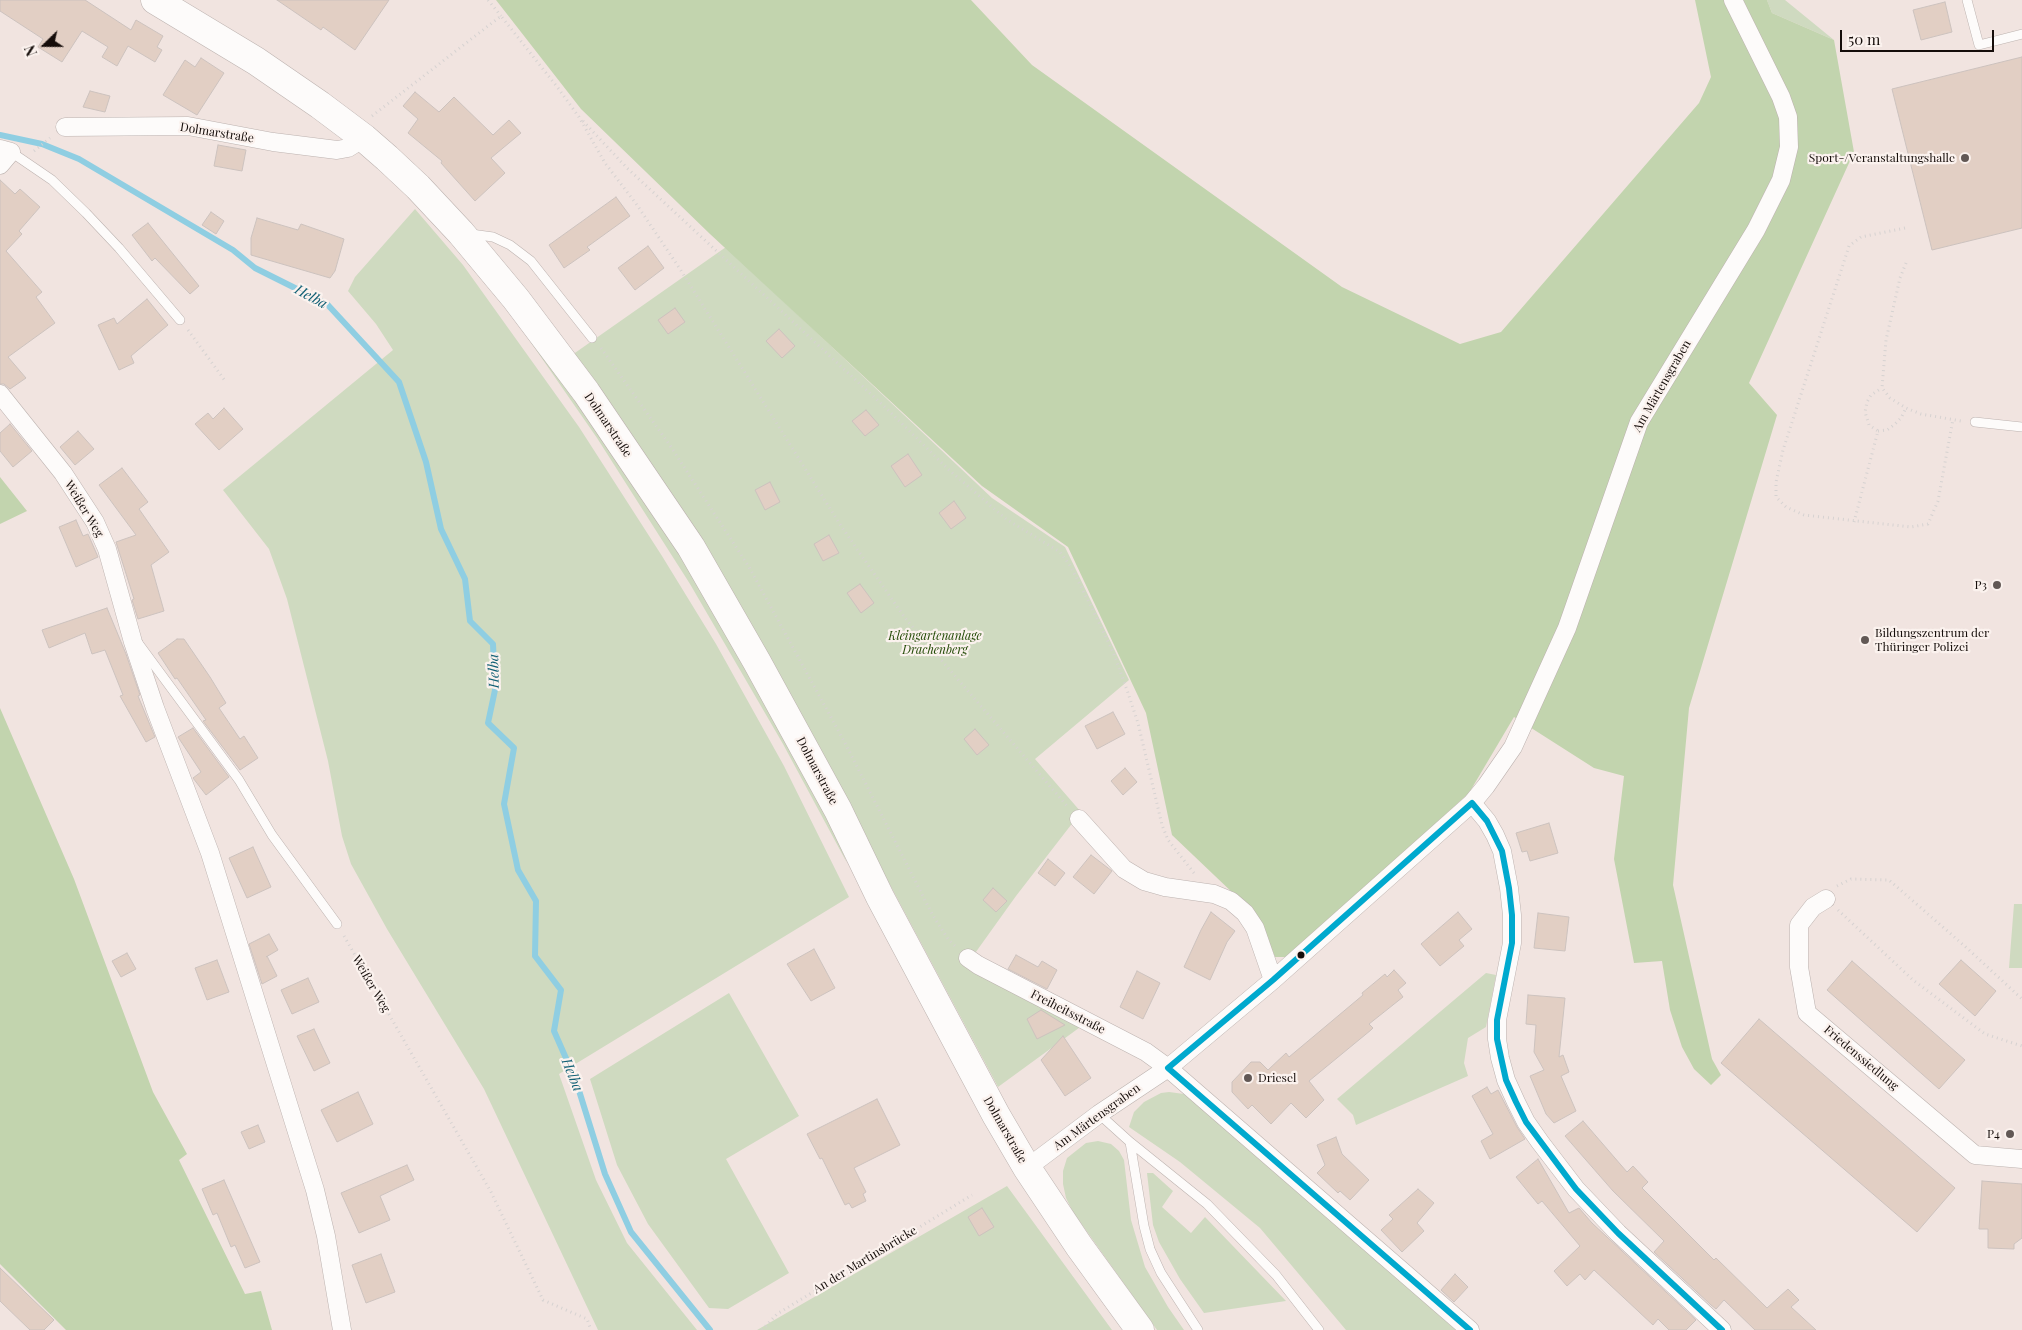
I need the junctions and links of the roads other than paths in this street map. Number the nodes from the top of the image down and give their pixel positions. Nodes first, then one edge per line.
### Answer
1 (155, 0) edge
2 (1733, 0) edge
3 (1967, 0) edge
4 (2022, 34) edge
5 (65, 127) dead end
6 (359, 134) junction
7 (4, 155) edge
8 (461, 233) junction
9 (180, 320) road end
10 (592, 338) road end
11 (0, 394) edge
12 (1975, 422) road end
13 (2022, 427) edge
14 (133, 642) junction
15 (1472, 803) junction
16 (1078, 819) road end
17 (1826, 899) road end
18 (337, 924) road end
19 (968, 958) road end
20 (1273, 980) junction
21 (1168, 1068) junction
22 (1099, 1114) junction
23 (1130, 1142) junction
24 (2022, 1159) edge
25 (1027, 1168) junction
26 (342, 1330) edge
27 (1140, 1330) edge
28 (1198, 1330) edge
29 (1319, 1330) edge
30 (1470, 1330) edge
31 (1722, 1330) edge

1 - 6 main road, Dolmarstraße
2 - 15 street, Am Märtensgraben
3 - 4 lane
5 - 6 street, Dolmarstraße
6 - 8 main road, Dolmarstraße
7 - 9 lane
8 - 10 lane
8 - 25 main road, Dolmarstraße
11 - 14 street, Weißer Weg
12 - 13 lane
14 - 18 lane
14 - 26 street, Weißer Weg
15 - 20 street
15 - 31 street
16 - 20 street
17 - 24 street, Friedenssiedlung
19 - 21 street, Freiheitsstraße
20 - 21 street
21 - 22 street, Am Märtensgraben
21 - 30 street, Freiheitsstraße
22 - 23 lane
22 - 25 street, Am Märtensgraben
23 - 28 lane
23 - 29 lane
25 - 27 main road, Dolmarstraße

